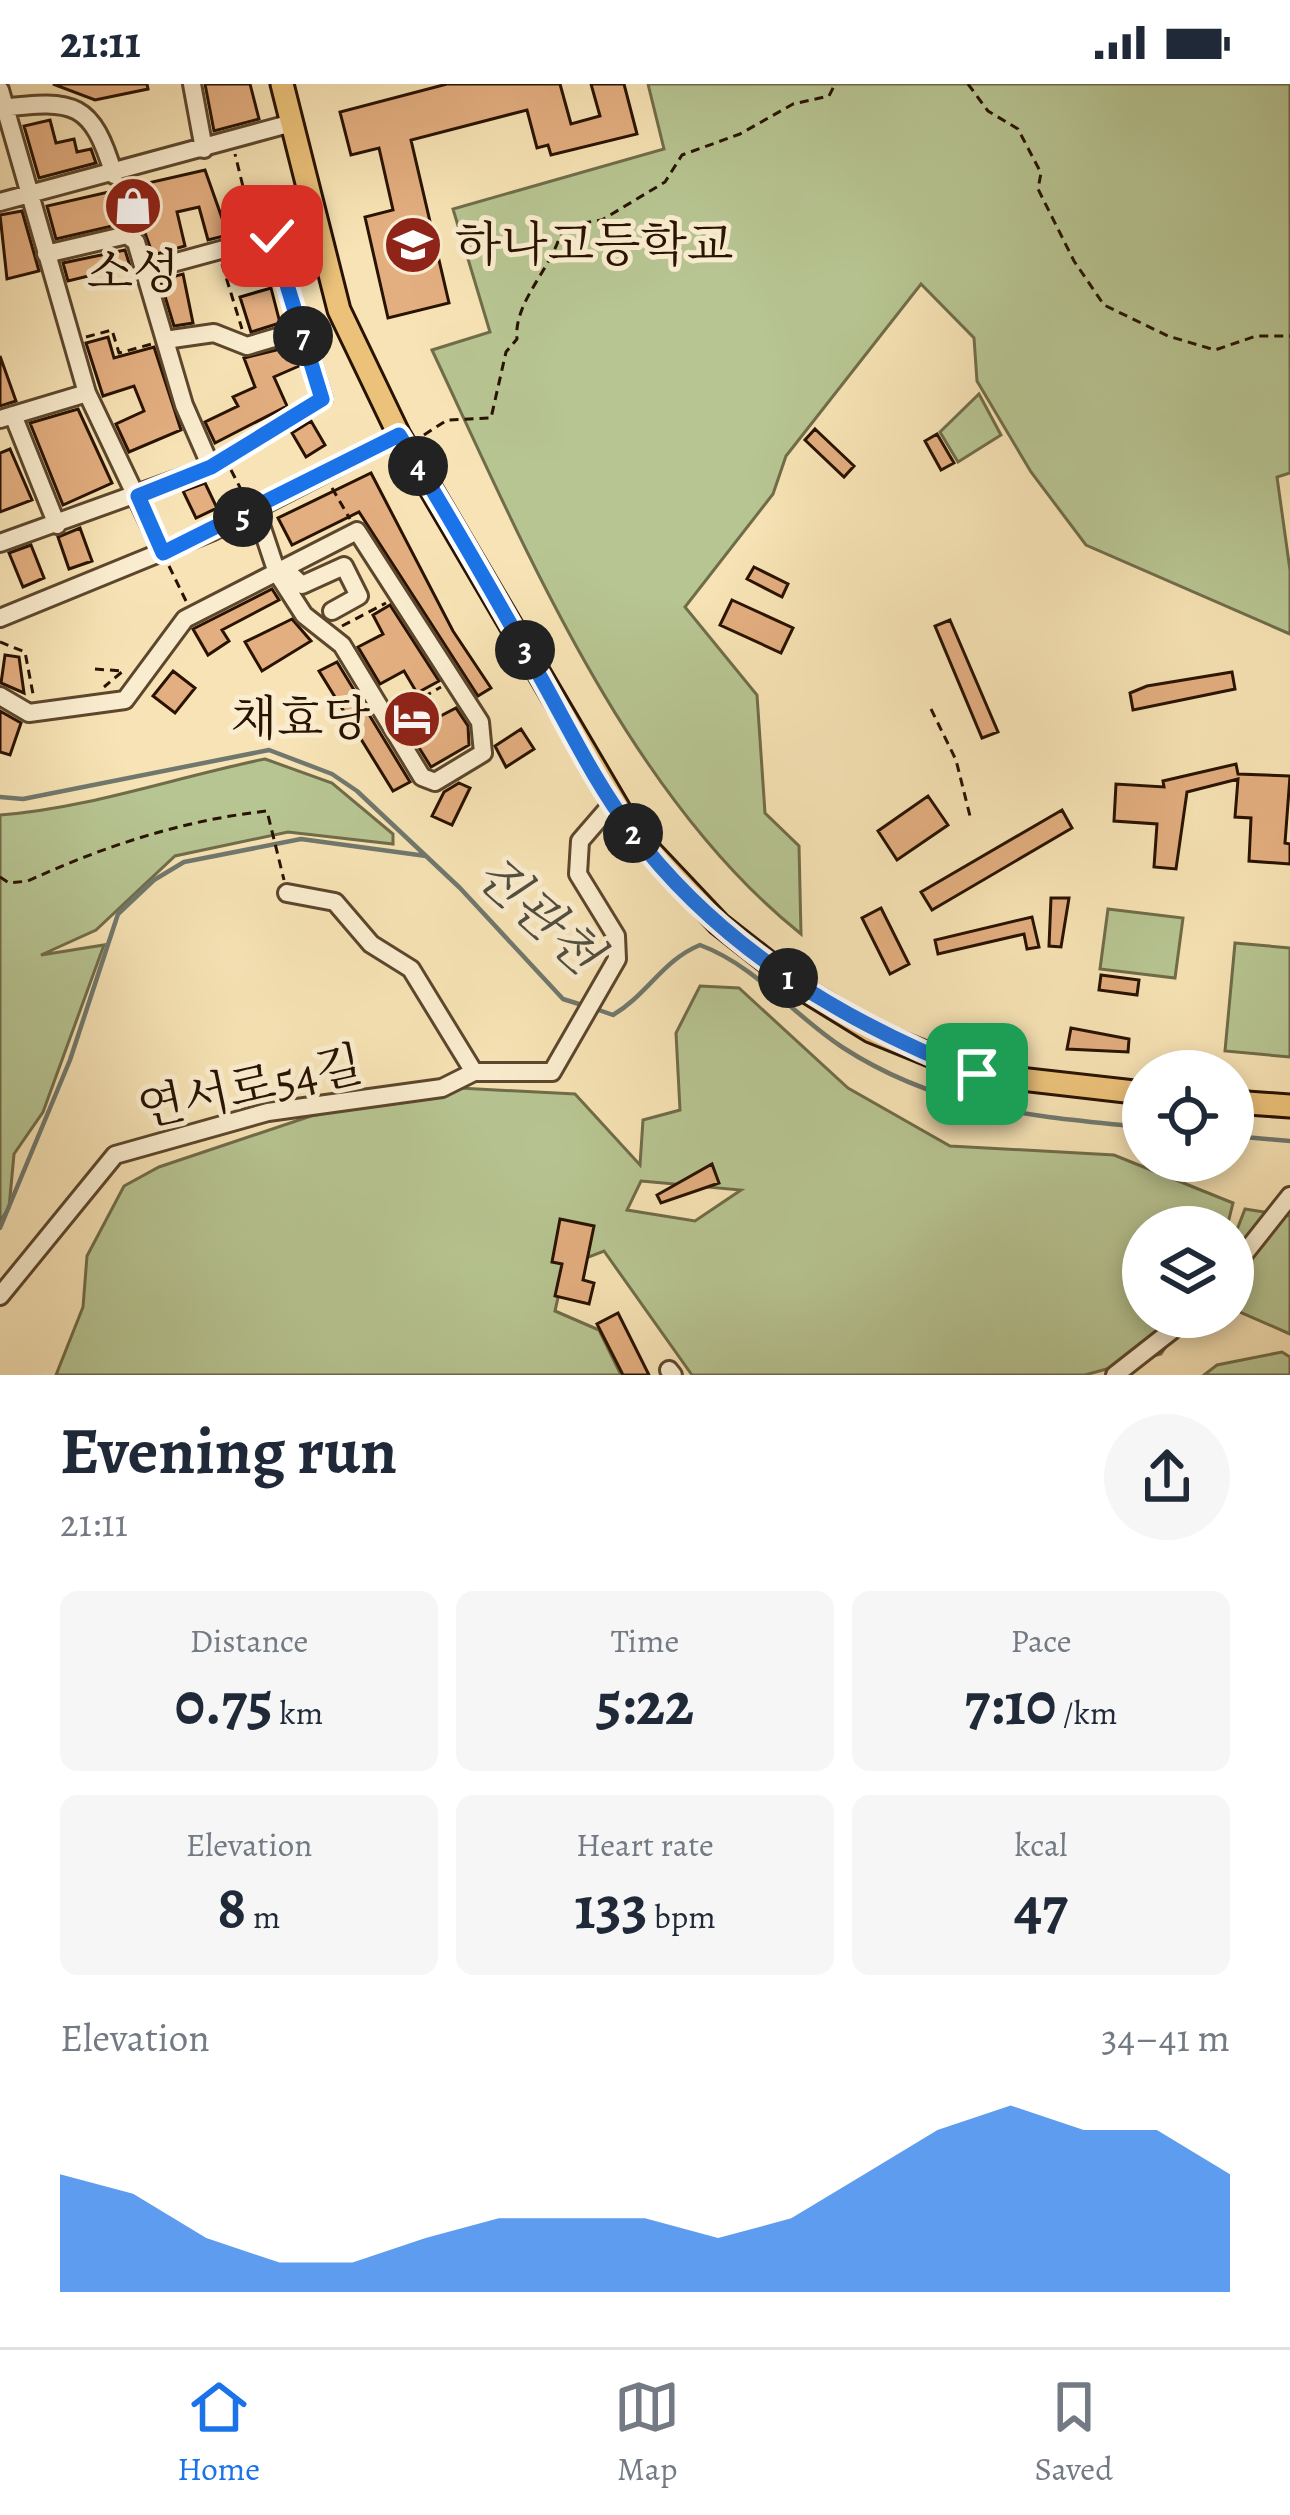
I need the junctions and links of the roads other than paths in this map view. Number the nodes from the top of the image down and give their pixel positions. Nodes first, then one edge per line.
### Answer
1 (192, 84) edge
2 (282, 84) edge
3 (2, 102) edge
4 (292, 123) junction
5 (204, 149) junction
6 (114, 175) junction
7 (34, 194) junction
8 (0, 202) edge
9 (46, 254) junction
10 (148, 270) junction
11 (301, 329) junction
12 (165, 340) junction
13 (87, 393) junction
14 (6, 417) edge
15 (399, 435) junction
16 (218, 463) junction
17 (138, 496) junction
18 (251, 505) junction
19 (58, 525) junction
20 (0, 543) edge
21 (165, 559) junction
22 (281, 570) junction
23 (332, 611) dead end
24 (0, 619) edge
25 (0, 696) edge
26 (612, 804) junction
27 (287, 893) road end
28 (474, 1072) junction
29 (1122, 1091) edge
30 (1254, 1103) edge
31 (1290, 1106) edge
32 (1290, 1196) edge
33 (1254, 1241) edge
34 (0, 1296) edge
35 (1162, 1338) edge
36 (1115, 1375) edge

1 - 5 street
2 - 4 main road
3 - 6 street
3 - 7 street
4 - 5 street
4 - 15 main road
5 - 6 street
6 - 7 street
7 - 8 street
7 - 9 street
9 - 10 street
9 - 13 street
10 - 11 street
10 - 12 street
11 - 12 street
11 - 16 street
12 - 16 street
13 - 14 street
13 - 17 street
14 - 19 street
15 - 18 street
15 - 26 main road
16 - 17 street
17 - 19 street
17 - 21 street
18 - 21 street
18 - 22 street
19 - 20 street
21 - 24 street
22 - 22 street
22 - 23 street
22 - 25 street
26 - 28 street, 연서로54길
26 - 29 main road
27 - 28 street
28 - 34 street, 연서로54길
30 - 31 main road
32 - 33 street
35 - 36 street

